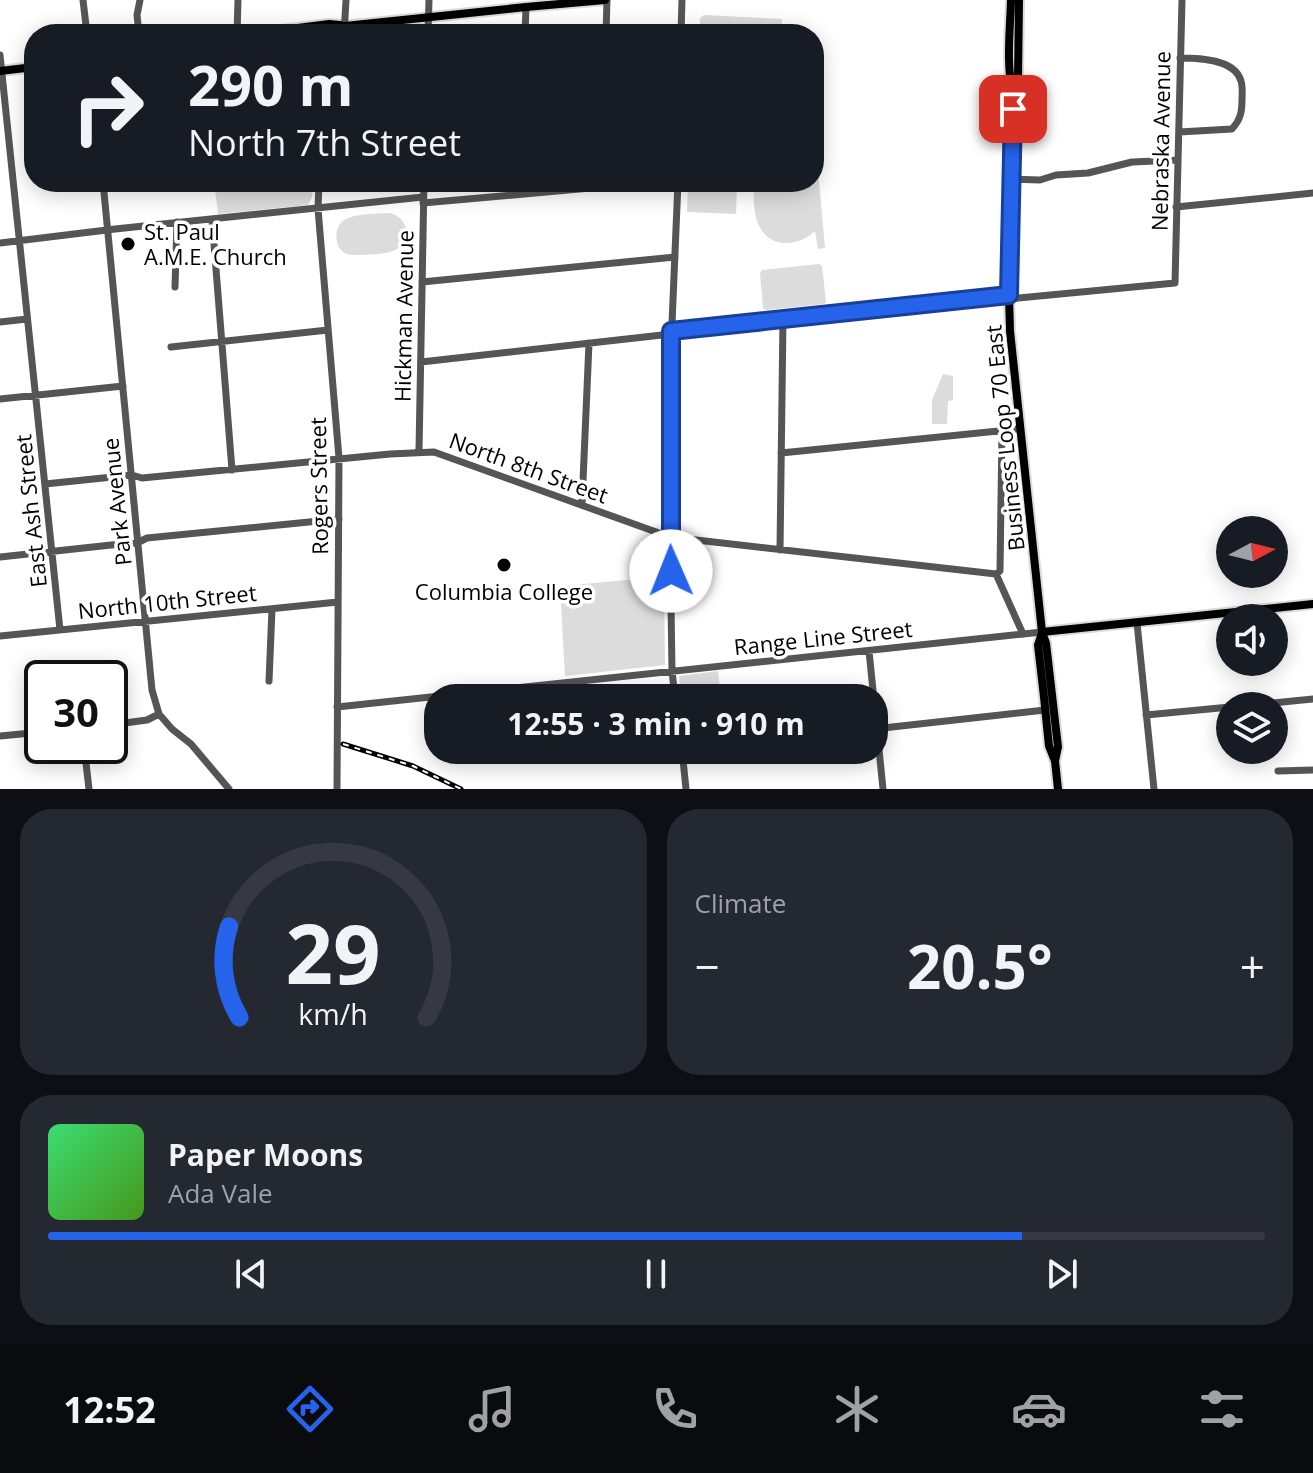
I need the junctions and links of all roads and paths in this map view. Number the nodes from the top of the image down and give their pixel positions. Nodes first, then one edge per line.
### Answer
1 (83, 0) edge
2 (140, 0) edge
3 (238, 0) edge
4 (346, 0) edge
5 (429, 0) edge
6 (606, 0) edge
7 (682, 0) edge
8 (1011, 0) edge
9 (1019, 0) edge
10 (1182, 0) edge
11 (496, 6) edge
12 (526, 7) junction
13 (428, 18) junction
14 (86, 24) edge
15 (138, 24) edge
16 (237, 24) edge
17 (344, 24) edge
18 (386, 24) edge
19 (428, 24) edge
20 (525, 24) edge
21 (606, 24) edge
22 (681, 24) edge
23 (0, 55) edge
24 (1180, 58) junction
25 (24, 68) edge
26 (1, 71) edge
27 (1013, 97) junction
28 (1179, 132) junction
29 (11, 156) junction
30 (0, 158) edge
31 (1178, 160) junction
32 (1011, 179) junction
33 (104, 192) edge
34 (319, 192) edge
35 (423, 192) edge
36 (502, 192) edge
37 (678, 192) edge
38 (1313, 193) edge
39 (423, 200) junction
40 (1176, 207) junction
41 (318, 209) junction
42 (212, 219) junction
43 (177, 222) junction
44 (108, 230) junction
45 (19, 241) junction
46 (0, 243) edge
47 (675, 257) junction
48 (422, 282) junction
49 (175, 287) dead end
50 (1009, 297) junction
51 (27, 319) junction
52 (783, 319) junction
53 (0, 322) edge
54 (328, 330) junction
55 (671, 332) junction
56 (222, 343) junction
57 (589, 343) junction
58 (171, 347) dead end
59 (421, 362) junction
60 (123, 386) junction
61 (36, 396) junction
62 (0, 399) edge
63 (1019, 429) junction
64 (1002, 431) junction
65 (419, 451) junction
66 (781, 453) junction
67 (339, 458) junction
68 (232, 470) junction
69 (132, 475) junction
70 (45, 484) junction
71 (582, 504) junction
72 (339, 519) junction
73 (670, 537) junction
74 (139, 542) junction
75 (780, 550) junction
76 (51, 551) junction
77 (0, 557) edge
78 (996, 574) junction
79 (338, 602) junction
80 (1313, 604) edge
81 (272, 609) junction
82 (145, 621) junction
83 (1137, 623) junction
84 (60, 630) junction
85 (1042, 632) junction
86 (1023, 634) junction
87 (0, 636) edge
88 (869, 651) junction
89 (672, 671) junction
90 (269, 681) dead end
91 (673, 684) edge
92 (872, 684) edge
93 (1313, 699) edge
94 (1288, 701) edge
95 (337, 707) junction
96 (1216, 708) edge
97 (1045, 710) junction
98 (159, 714) junction
99 (1146, 715) junction
100 (128, 723) edge
101 (888, 727) edge
102 (24, 734) edge
103 (0, 736) edge
104 (1055, 761) junction
105 (86, 764) edge
106 (683, 764) edge
107 (880, 764) edge
108 (1313, 770) edge
109 (1278, 771) dead end
110 (89, 789) edge
111 (229, 789) edge
112 (337, 789) edge
113 (686, 789) edge
114 (883, 789) edge
115 (1056, 789) edge
116 (1154, 789) edge

1 - 14 street
2 - 15 street
3 - 16 street
4 - 17 street
5 - 13 street
6 - 12 main road
6 - 21 street
7 - 22 street
8 - 27 main road, Business Loop 70 East
9 - 27 main road, Business Loop 70 East
10 - 24 street, Nebraska Avenue
11 - 12 main road
11 - 13 main road
12 - 20 street
13 - 18 main road
13 - 19 street
23 - 26 street, East Ash Street
24 - 28 street, Nebraska Avenue
24 - 28 street
25 - 26 main road
26 - 29 street, East Ash Street
27 - 32 main road, Business Loop 70 East
28 - 31 street, Nebraska Avenue
29 - 30 street
29 - 45 street, East Ash Street
31 - 32 street
31 - 40 street, Nebraska Avenue
32 - 50 main road, Business Loop 70 East
33 - 44 street, Park Avenue
34 - 41 street, Rogers Street
35 - 39 street, Hickman Avenue
36 - 39 street
37 - 47 street
38 - 40 street
39 - 41 street
39 - 48 street, Hickman Avenue
40 - 50 street, Nebraska Avenue
41 - 42 street
41 - 54 street, Rogers Street
42 - 43 street
42 - 56 street
43 - 44 street
43 - 49 street
44 - 45 street
44 - 60 street, Park Avenue
45 - 46 street
45 - 51 street, East Ash Street
47 - 48 street
47 - 55 street
48 - 59 street, Hickman Avenue
50 - 52 street
50 - 63 main road, Business Loop 70 East
51 - 53 street
51 - 61 street, East Ash Street
52 - 55 street
52 - 66 street
54 - 56 street
54 - 67 street, Rogers Street
55 - 57 street
55 - 73 street
56 - 58 street
56 - 68 street
57 - 59 street
57 - 71 street
59 - 65 street, Hickman Avenue
60 - 61 street
60 - 69 street, Park Avenue
61 - 62 street
61 - 70 street, East Ash Street
63 - 64 street
63 - 85 main road, Business Loop 70 East
64 - 66 street
64 - 78 street
65 - 67 street, North 8th Street
65 - 71 street, North 8th Street
66 - 75 street
67 - 68 street, North 8th Street
67 - 72 street, Rogers Street
68 - 69 street, North 8th Street
69 - 70 street, North 8th Street
69 - 74 street, Park Avenue
70 - 76 street, East Ash Street
71 - 73 street, North 8th Street
72 - 74 street
72 - 79 street, Rogers Street
73 - 75 street, North 8th Street
73 - 89 street
74 - 76 street
74 - 82 street, Park Avenue
75 - 78 street, North 8th Street
76 - 77 street
76 - 84 street, East Ash Street
78 - 86 street
79 - 81 street, North 10th Street
79 - 95 street, Rogers Street
80 - 83 main road, Range Line Street
81 - 82 street, North 10th Street
81 - 90 street
82 - 84 street, North 10th Street
82 - 98 street, Park Avenue
83 - 85 main road, Range Line Street
83 - 99 street
84 - 87 street, North 10th Street
85 - 86 street, Range Line Street
85 - 97 main road, Business Loop 70 East
85 - 104 main road, Business Loop 70 East
86 - 88 street, Range Line Street
88 - 89 street, Range Line Street
88 - 92 street
89 - 91 street
89 - 95 street, Range Line Street
93 - 94 street
95 - 112 street, Rogers Street
96 - 99 street
97 - 101 street
97 - 104 main road, Business Loop 70 East
98 - 100 street
98 - 111 street
99 - 116 street
102 - 103 street
104 - 115 main road, Business Loop 70 East
105 - 110 street
106 - 113 street
107 - 114 street
108 - 109 street

